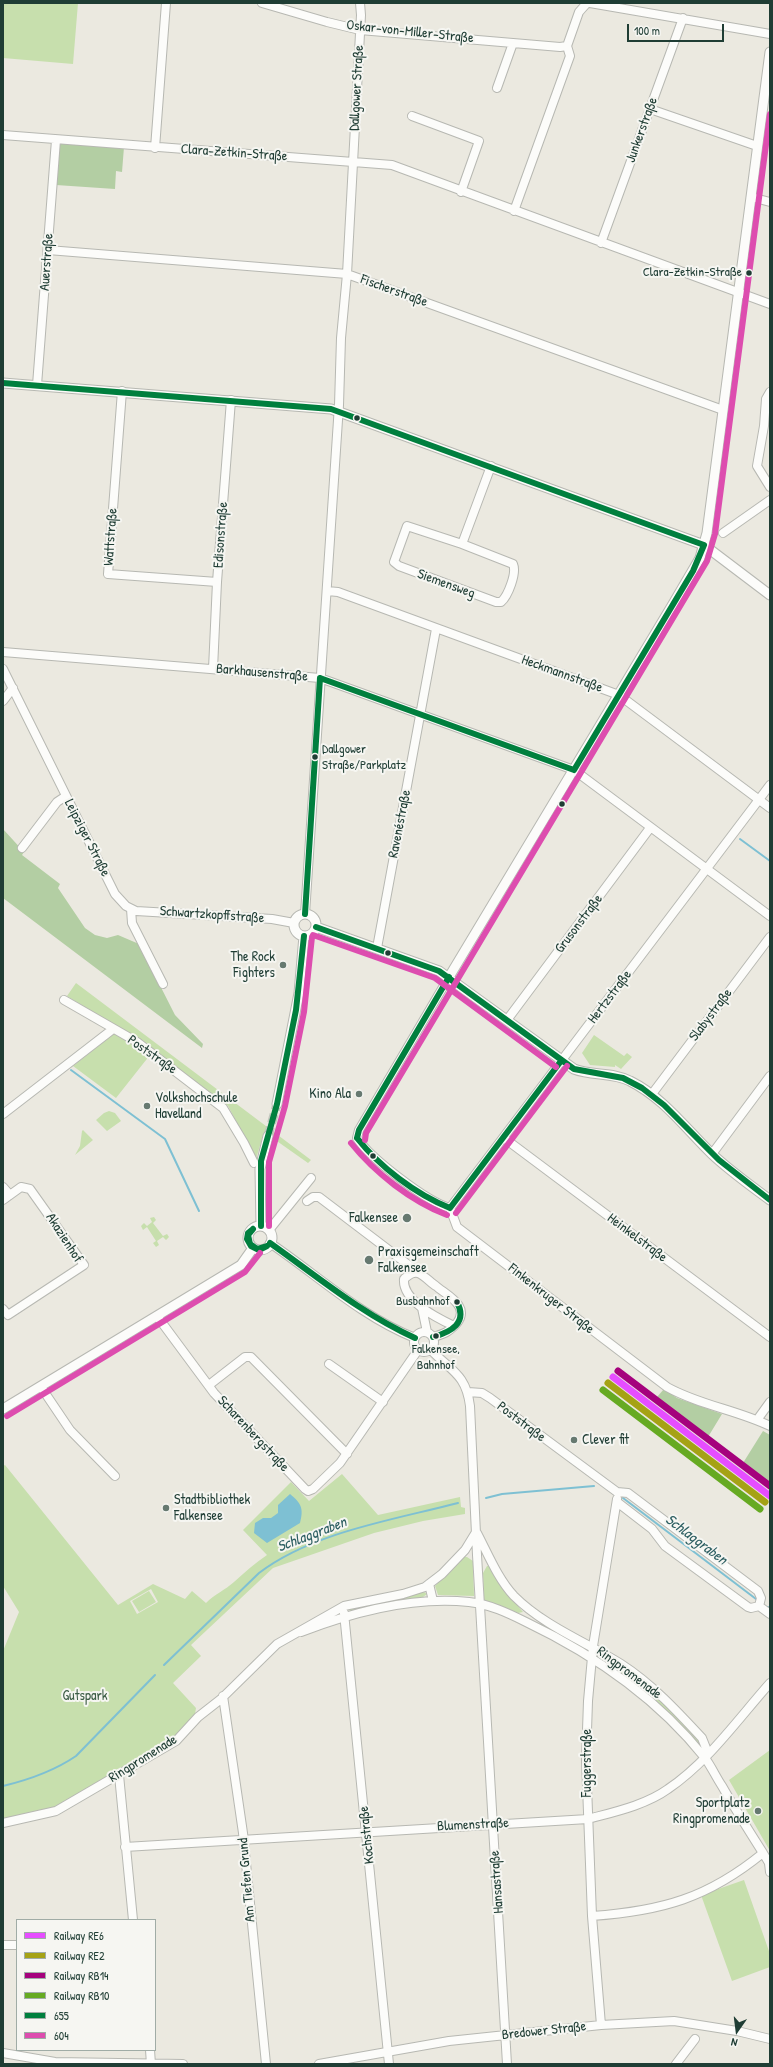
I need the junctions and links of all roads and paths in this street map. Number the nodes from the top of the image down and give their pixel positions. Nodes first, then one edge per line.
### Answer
1 (166, 3) edge
2 (262, 3) edge
3 (360, 3) edge
4 (588, 3) edge
5 (683, 18) junction
6 (360, 30) junction
7 (770, 34) edge
8 (513, 43) junction
9 (567, 46) junction
10 (770, 52) edge
11 (497, 88) dead end
12 (767, 93) edge
13 (650, 109) junction
14 (412, 116) dead end
15 (3, 135) edge
16 (56, 140) junction
17 (757, 146) junction
18 (155, 148) junction
19 (354, 161) junction
20 (461, 192) junction
21 (751, 197) junction
22 (770, 202) edge
23 (514, 211) junction
24 (601, 242) junction
25 (48, 250) junction
26 (347, 274) junction
27 (739, 293) junction
28 (770, 304) edge
29 (3, 383) edge
30 (37, 385) junction
31 (122, 391) junction
32 (770, 392) edge
33 (231, 400) junction
34 (723, 410) junction
35 (339, 411) junction
36 (767, 427) edge
37 (491, 466) junction
38 (770, 487) edge
39 (770, 500) edge
40 (723, 533) dead end
41 (462, 544) junction
42 (704, 545) junction
43 (217, 582) junction
44 (327, 591) junction
45 (770, 595) edge
46 (436, 629) junction
47 (3, 652) edge
48 (3, 669) edge
49 (213, 669) junction
50 (320, 678) junction
51 (13, 688) junction
52 (619, 695) junction
53 (3, 701) edge
54 (421, 714) junction
55 (574, 770) junction
56 (770, 786) edge
57 (66, 796) junction
58 (759, 800) junction
59 (770, 808) edge
60 (650, 828) junction
61 (22, 848) dead end
62 (707, 869) junction
63 (131, 909) junction
64 (305, 914) junction
65 (770, 916) edge
66 (294, 923) junction
67 (316, 927) junction
68 (304, 936) junction
69 (770, 936) edge
70 (377, 948) junction
71 (449, 978) junction
72 (163, 984) dead end
73 (64, 1000) dead end
74 (507, 1020) junction
75 (113, 1029) junction
76 (561, 1061) junction
77 (770, 1076) edge
78 (652, 1094) junction
79 (277, 1104) tunnel mouth
80 (3, 1114) edge
81 (268, 1136) tunnel mouth
82 (504, 1138) junction
83 (712, 1154) junction
84 (254, 1163) dead end
85 (311, 1178) dead end
86 (3, 1187) edge
87 (7, 1197) edge
88 (770, 1200) edge
89 (307, 1201) dead end
90 (450, 1208) junction
91 (265, 1228) junction
92 (270, 1243) junction
93 (253, 1248) junction
94 (419, 1273) junction
95 (422, 1308) junction
96 (3, 1309) edge
97 (157, 1316) junction
98 (454, 1326) junction
99 (430, 1334) junction
100 (770, 1337) edge
101 (415, 1338) junction
102 (418, 1350) junction
103 (431, 1350) junction
104 (329, 1364) dead end
105 (210, 1386) junction
106 (41, 1387) junction
107 (468, 1392) junction
108 (383, 1402) junction
109 (770, 1402) edge
110 (3, 1409) edge
111 (757, 1420) junction
112 (770, 1426) edge
113 (347, 1454) junction
114 (115, 1476) dead end
115 (617, 1492) junction
116 (617, 1502) junction
117 (476, 1531) junction
118 (429, 1584) junction
119 (433, 1601) junction
120 (480, 1604) junction
121 (344, 1606) junction
122 (759, 1606) junction
123 (528, 1609) junction
124 (770, 1614) edge
125 (345, 1618) junction
126 (524, 1621) junction
127 (301, 1632) junction
128 (593, 1646) junction
129 (591, 1659) junction
130 (770, 1683) edge
131 (223, 1696) junction
132 (705, 1759) junction
133 (119, 1775) junction
134 (588, 1819) junction
135 (3, 1823) edge
136 (494, 1824) junction
137 (366, 1831) junction
138 (243, 1838) junction
139 (125, 1846) junction
140 (763, 1853) junction
141 (770, 1872) edge
142 (592, 1916) junction
143 (134, 1919) edge
144 (3, 1944) edge
145 (16, 1945) edge
146 (601, 2025) junction
147 (506, 2035) junction
148 (770, 2038) edge
149 (695, 2039) dead end
150 (150, 2051) edge
151 (388, 2052) junction
152 (3, 2053) edge
153 (73, 2063) edge
154 (151, 2064) edge
155 (183, 2064) edge
156 (266, 2064) edge
157 (319, 2064) edge
158 (389, 2064) edge
159 (507, 2064) edge
160 (676, 2064) edge

1 - 18 street
2 - 6 street, Oskar-von-Miller-Straße
3 - 6 street, Dallgower Straße
4 - 5 street
4 - 9 street
5 - 7 street
5 - 13 street, Junkerstraße
6 - 8 street, Oskar-von-Miller-Straße
6 - 19 street, Dallgower Straße
8 - 9 street, Oskar-von-Miller-Straße
8 - 11 street
9 - 23 street
10 - 12 street
12 - 17 street
13 - 17 street
13 - 24 street, Junkerstraße
14 - 20 street
15 - 16 street, Clara-Zetkin-Straße
16 - 18 street, Clara-Zetkin-Straße
16 - 25 street, Auerstraße
17 - 21 street
18 - 19 street, Clara-Zetkin-Straße
19 - 20 street, Clara-Zetkin-Straße
19 - 26 street, Dallgower Straße
20 - 23 street, Clara-Zetkin-Straße
21 - 22 street
21 - 27 street
23 - 24 street, Clara-Zetkin-Straße
24 - 27 street, Clara-Zetkin-Straße
25 - 26 street, Fischerstraße
25 - 30 street, Auerstraße
26 - 34 street, Fischerstraße
26 - 35 street, Dallgower Straße
27 - 28 street, Clara-Zetkin-Straße
27 - 34 street
29 - 30 street
30 - 31 street
31 - 33 street
31 - 43 street, Wattstraße
32 - 36 street
33 - 35 street
33 - 43 street, Edisonstraße
34 - 42 street
35 - 37 street
35 - 44 street, Dallgower Straße
36 - 38 street
37 - 41 street
37 - 42 street
39 - 40 street
41 - 41 street, Siemensweg
42 - 45 street
42 - 52 street
43 - 49 street, Edisonstraße
44 - 46 street, Heckmannstraße
44 - 50 street, Dallgower Straße
46 - 52 street, Heckmannstraße
46 - 54 street, Ravenéstraße
47 - 49 street, Barkhausenstraße
48 - 51 street, Leipziger Straße
49 - 50 street, Barkhausenstraße
50 - 54 street, Barkhausenstraße
50 - 64 street, Dallgower Straße
51 - 53 street
51 - 57 street, Leipziger Straße
52 - 55 street
52 - 58 street, Heckmannstraße
54 - 55 street, Barkhausenstraße
54 - 70 street, Ravenéstraße
55 - 60 street, Barkhausenstraße
55 - 71 street
56 - 58 street, Hertzstraße
57 - 61 street
57 - 63 street, Leipziger Straße
58 - 59 street, Heckmannstraße
58 - 62 street, Hertzstraße
60 - 62 street, Barkhausenstraße
60 - 74 street, Grusonstraße
62 - 65 street, Barkhausenstraße
62 - 76 street, Hertzstraße
63 - 66 street, Schwartzkopffstraße
63 - 72 street
64 - 66 street
64 - 67 street
66 - 68 street
67 - 68 street
67 - 70 street
68 - 79 street
69 - 78 street, Slabystraße
70 - 71 street
71 - 74 street
71 - 90 street
73 - 75 street, Poststraße
74 - 76 street
75 - 80 street
75 - 84 street, Poststraße
76 - 78 street
76 - 82 street, Hertzstraße
77 - 83 street
78 - 83 street
81 - 91 street
82 - 90 street, Hertzstraße
82 - 100 street, Heinkelstraße
83 - 88 street
85 - 91 street
86 - 87 street, Akazienhof
87 - 96 street, Akazienhof
89 - 94 street
90 - 111 street, Finkenkruger Straße
91 - 92 street
91 - 93 street
92 - 93 street
92 - 101 street
93 - 97 street
94 - 95 street
94 - 98 street
95 - 98 street
95 - 99 street
97 - 105 street
97 - 106 street
98 - 99 street
99 - 101 street
99 - 103 street
101 - 102 street
102 - 103 street
102 - 108 street, Scharenbergstraße
103 - 107 street
104 - 108 street
105 - 113 street, Scharenbergstraße
105 - 113 street, Scharenbergstraße
106 - 110 street
106 - 114 street
107 - 115 street, Poststraße
107 - 117 street
108 - 113 street, Scharenbergstraße
109 - 111 street
111 - 112 street, Finkenkruger Straße
115 - 116 street
115 - 122 street, Poststraße
116 - 122 street
116 - 128 street, Fuggerstraße
117 - 118 street, Ringpromenade
117 - 120 street, Hansastraße
117 - 123 street, Ringpromenade
118 - 119 street
118 - 121 street, Ringpromenade
119 - 120 street, Ringpromenade
119 - 125 street, Ringpromenade
120 - 126 street, Ringpromenade
120 - 136 street, Hansastraße
121 - 125 street, Kochstraße
121 - 127 street, Ringpromenade
122 - 124 street
123 - 126 street
123 - 128 street, Ringpromenade
125 - 127 street, Ringpromenade
125 - 137 street, Kochstraße
126 - 129 street, Ringpromenade
127 - 131 street, Ringpromenade
128 - 129 street, Fuggerstraße
128 - 132 street, Ringpromenade
129 - 132 street, Ringpromenade
129 - 134 street, Fuggerstraße
130 - 132 street, Blumenstraße
131 - 133 street, Ringpromenade
131 - 138 street, Am Tiefen Grund
132 - 134 street, Blumenstraße
132 - 140 street, Ringpromenade
133 - 135 street, Ringpromenade
133 - 139 street
134 - 136 street, Blumenstraße
134 - 142 street, Fuggerstraße
136 - 137 street, Blumenstraße
136 - 147 street, Hansastraße
137 - 138 street, Blumenstraße
137 - 151 street, Kochstraße
138 - 139 street, Blumenstraße
138 - 156 street, Am Tiefen Grund
139 - 143 street
140 - 141 street, Ringpromenade
140 - 142 street
142 - 146 street, Fuggerstraße
144 - 145 street
146 - 147 street, Bredower Straße
146 - 148 street, Bredower Straße
147 - 151 street, Bredower Straße
147 - 159 street, Hansastraße
149 - 160 street
150 - 154 street
151 - 157 street, Bredower Straße
151 - 158 street, Kochstraße
152 - 153 street
153 - 154 street
154 - 155 street

